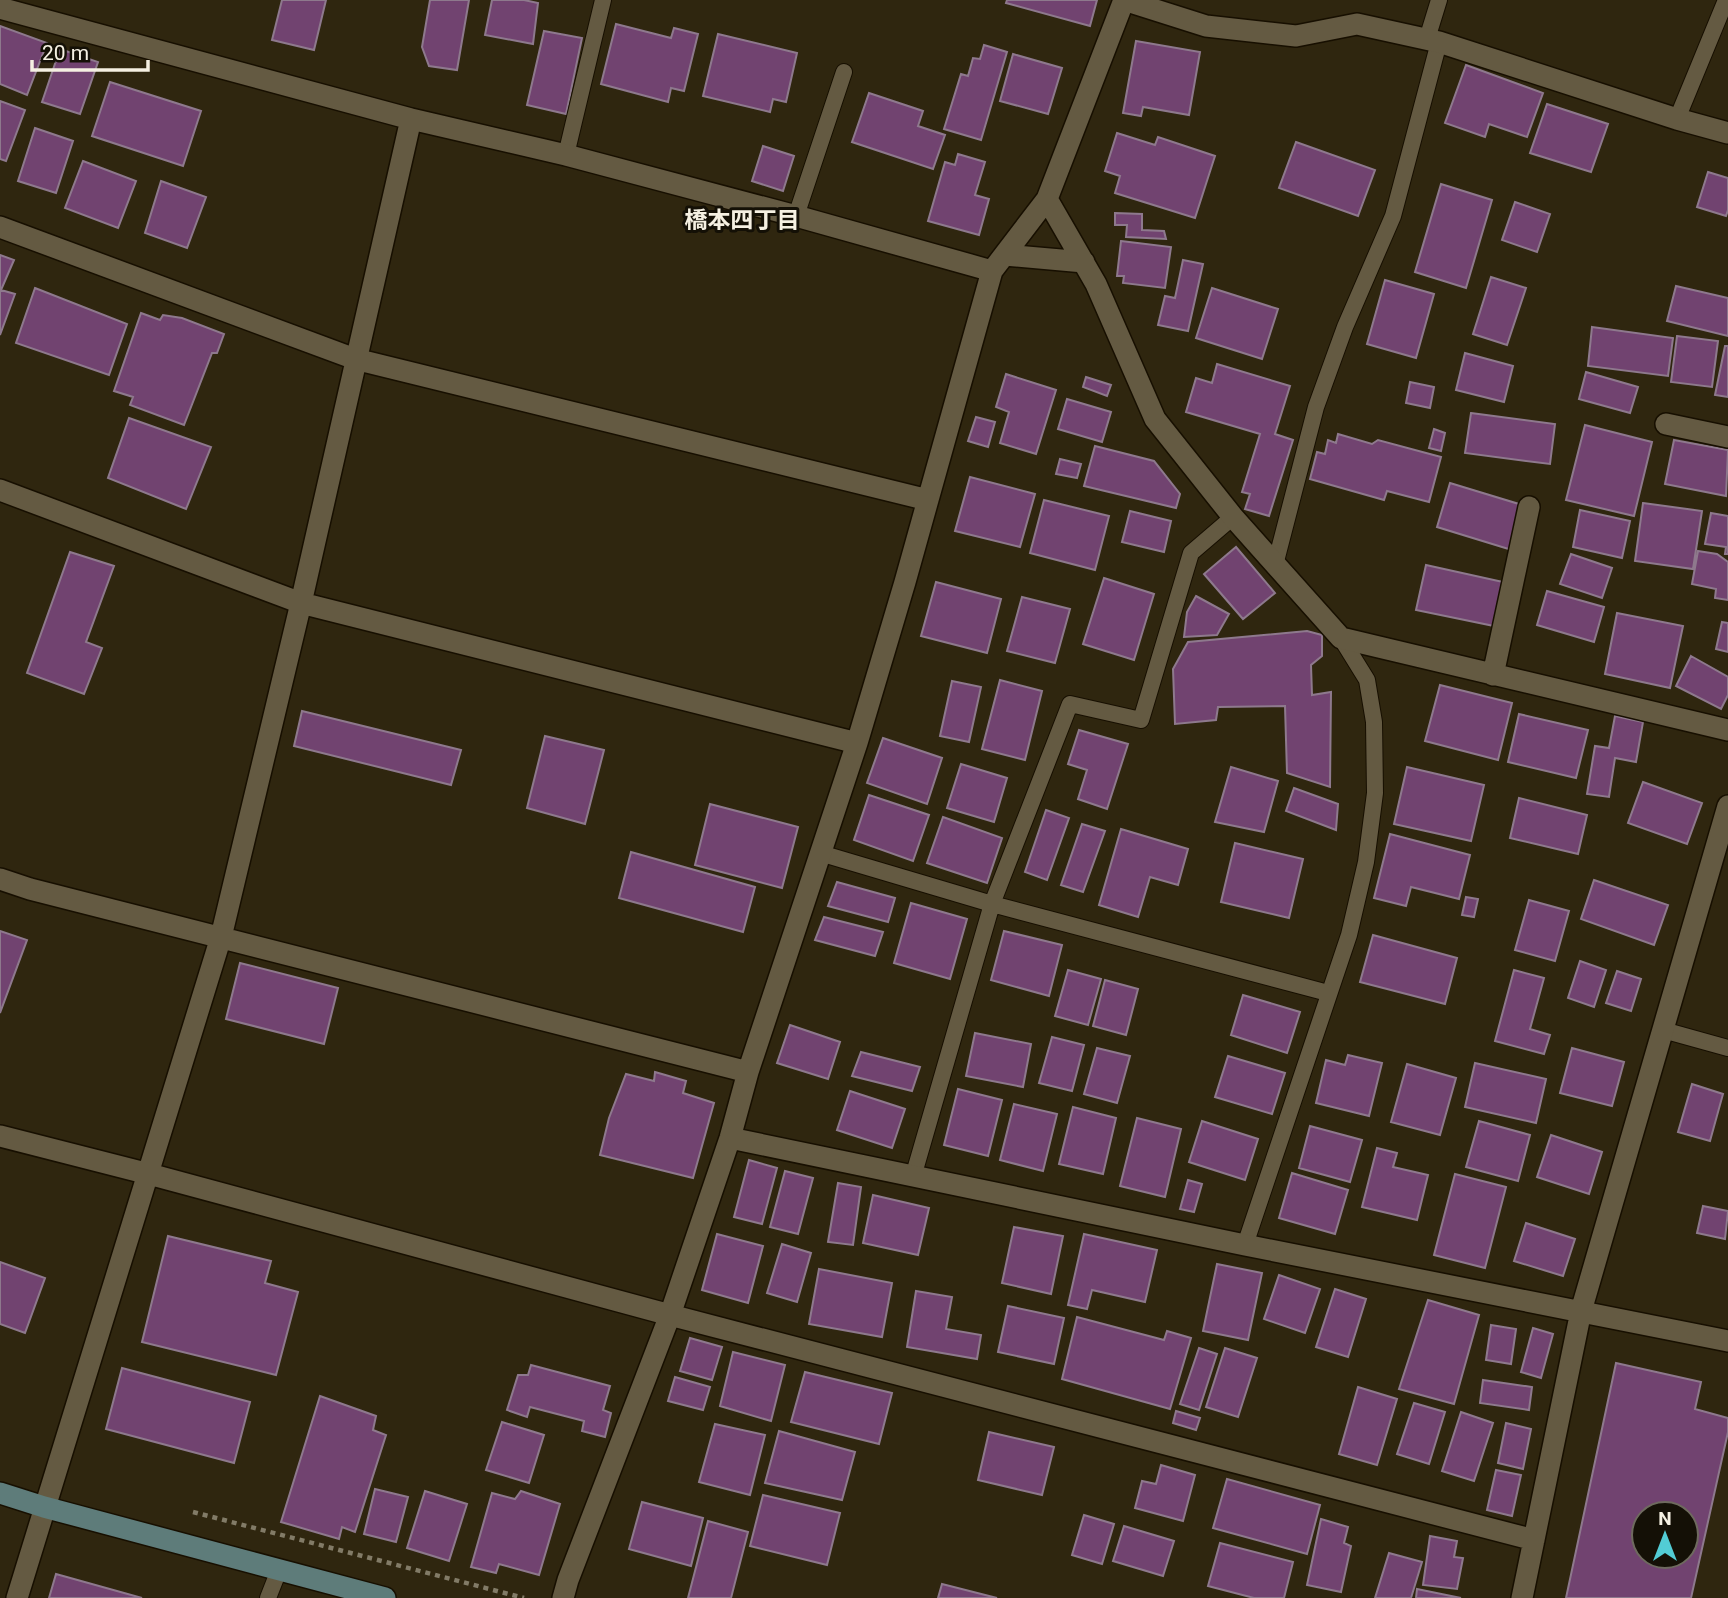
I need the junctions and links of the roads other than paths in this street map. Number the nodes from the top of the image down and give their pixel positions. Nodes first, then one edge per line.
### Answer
1 (603, 0) edge
2 (1124, 0) edge
3 (1440, 0) edge
4 (1726, 0) edge
5 (0, 8) edge
6 (1433, 40) junction
7 (844, 72) dead end
8 (411, 119) junction
9 (1677, 119) junction
10 (1728, 133) edge
11 (566, 155) junction
12 (1048, 199) junction
13 (796, 216) junction
14 (0, 227) edge
15 (1084, 262) junction
16 (998, 263) junction
17 (355, 359) junction
18 (1666, 424) dead end
19 (1728, 437) edge
20 (0, 490) edge
21 (928, 500) junction
22 (1529, 507) dead end
23 (1233, 517) junction
24 (1275, 565) junction
25 (301, 603) junction
26 (1341, 638) junction
27 (1493, 675) junction
28 (1728, 730) edge
29 (857, 743) junction
30 (1728, 806) edge
31 (1722, 851) edge
32 (820, 853) junction
33 (0, 879) edge
34 (992, 904) junction
35 (221, 937) junction
36 (1328, 993) junction
37 (1663, 1030) junction
38 (1728, 1048) edge
39 (748, 1072) junction
40 (0, 1136) edge
41 (730, 1138) junction
42 (149, 1174) junction
43 (913, 1177) junction
44 (1245, 1245) junction
45 (1581, 1311) junction
46 (670, 1315) junction
47 (1728, 1341) edge
48 (0, 1493) edge
49 (44, 1507) junction
50 (1534, 1540) junction
51 (279, 1570) junction
52 (17, 1598) edge
53 (268, 1598) edge
54 (385, 1598) edge
55 (563, 1598) edge
56 (1522, 1598) edge

1 - 11 lane
2 - 6 street
2 - 12 street
3 - 6 lane
4 - 9 lane
5 - 8 street
6 - 9 street
6 - 24 lane
7 - 13 lane
8 - 11 street
8 - 17 street
9 - 10 street
11 - 13 street
12 - 15 street
12 - 16 street
13 - 16 street
14 - 17 street
15 - 16 street
15 - 23 street
16 - 21 street
17 - 21 street
17 - 25 street
18 - 19 street
20 - 25 street
21 - 29 street
22 - 27 street
23 - 24 street
23 - 34 lane
24 - 26 street
25 - 29 street
25 - 35 street
26 - 27 street
26 - 36 lane
27 - 28 street
29 - 32 street
30 - 31 street
31 - 37 street
32 - 34 lane
32 - 39 street
33 - 35 street
34 - 36 lane
34 - 43 lane
35 - 39 street
35 - 42 street
36 - 44 lane
37 - 38 lane
37 - 45 street
39 - 41 street
40 - 42 street
41 - 43 street
41 - 46 street
42 - 46 street
42 - 49 street
43 - 44 street
44 - 45 street
45 - 47 street
45 - 50 street
46 - 50 street
46 - 55 street
48 - 49 street
49 - 51 street
49 - 52 street
50 - 56 street
51 - 53 lane
51 - 54 street

